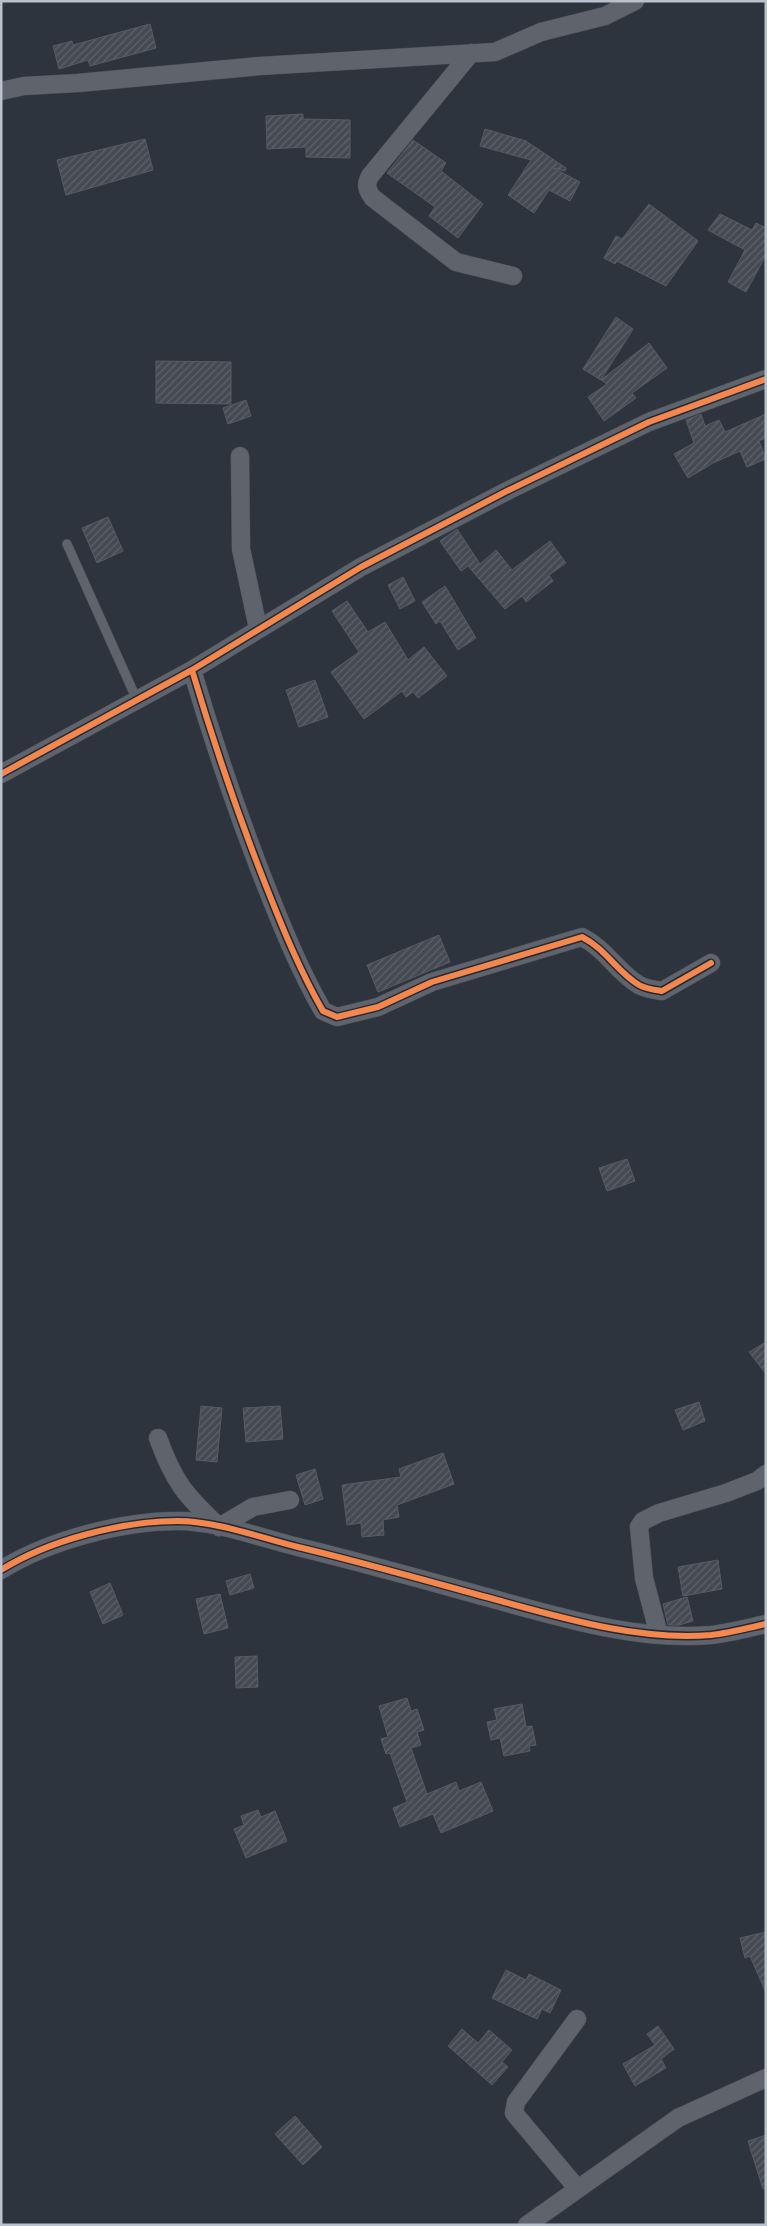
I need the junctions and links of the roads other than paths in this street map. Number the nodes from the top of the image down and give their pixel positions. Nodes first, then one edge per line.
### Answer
1 (635, 1) edge
2 (471, 53) junction
3 (1, 91) edge
4 (513, 276) dead end
5 (766, 379) edge
6 (240, 456) dead end
7 (67, 544) dead end
8 (258, 628) junction
9 (192, 670) junction
10 (137, 700) junction
11 (1, 774) edge
12 (711, 964) dead end
13 (158, 1438) dead end
14 (766, 1474) edge
15 (290, 1500) dead end
16 (219, 1527) junction
17 (1, 1570) edge
18 (766, 1624) edge
19 (659, 1634) junction
20 (577, 2019) dead end
21 (766, 2078) edge
22 (577, 2188) junction
23 (527, 2225) edge

1 - 2 street
2 - 3 street
2 - 4 street
5 - 8 street
6 - 8 street
7 - 10 lane
8 - 9 street
9 - 10 street
9 - 12 street
10 - 11 street
13 - 16 street
14 - 19 street
15 - 16 street
16 - 17 street
16 - 19 street
18 - 19 street
20 - 22 street
21 - 22 street
22 - 23 street

